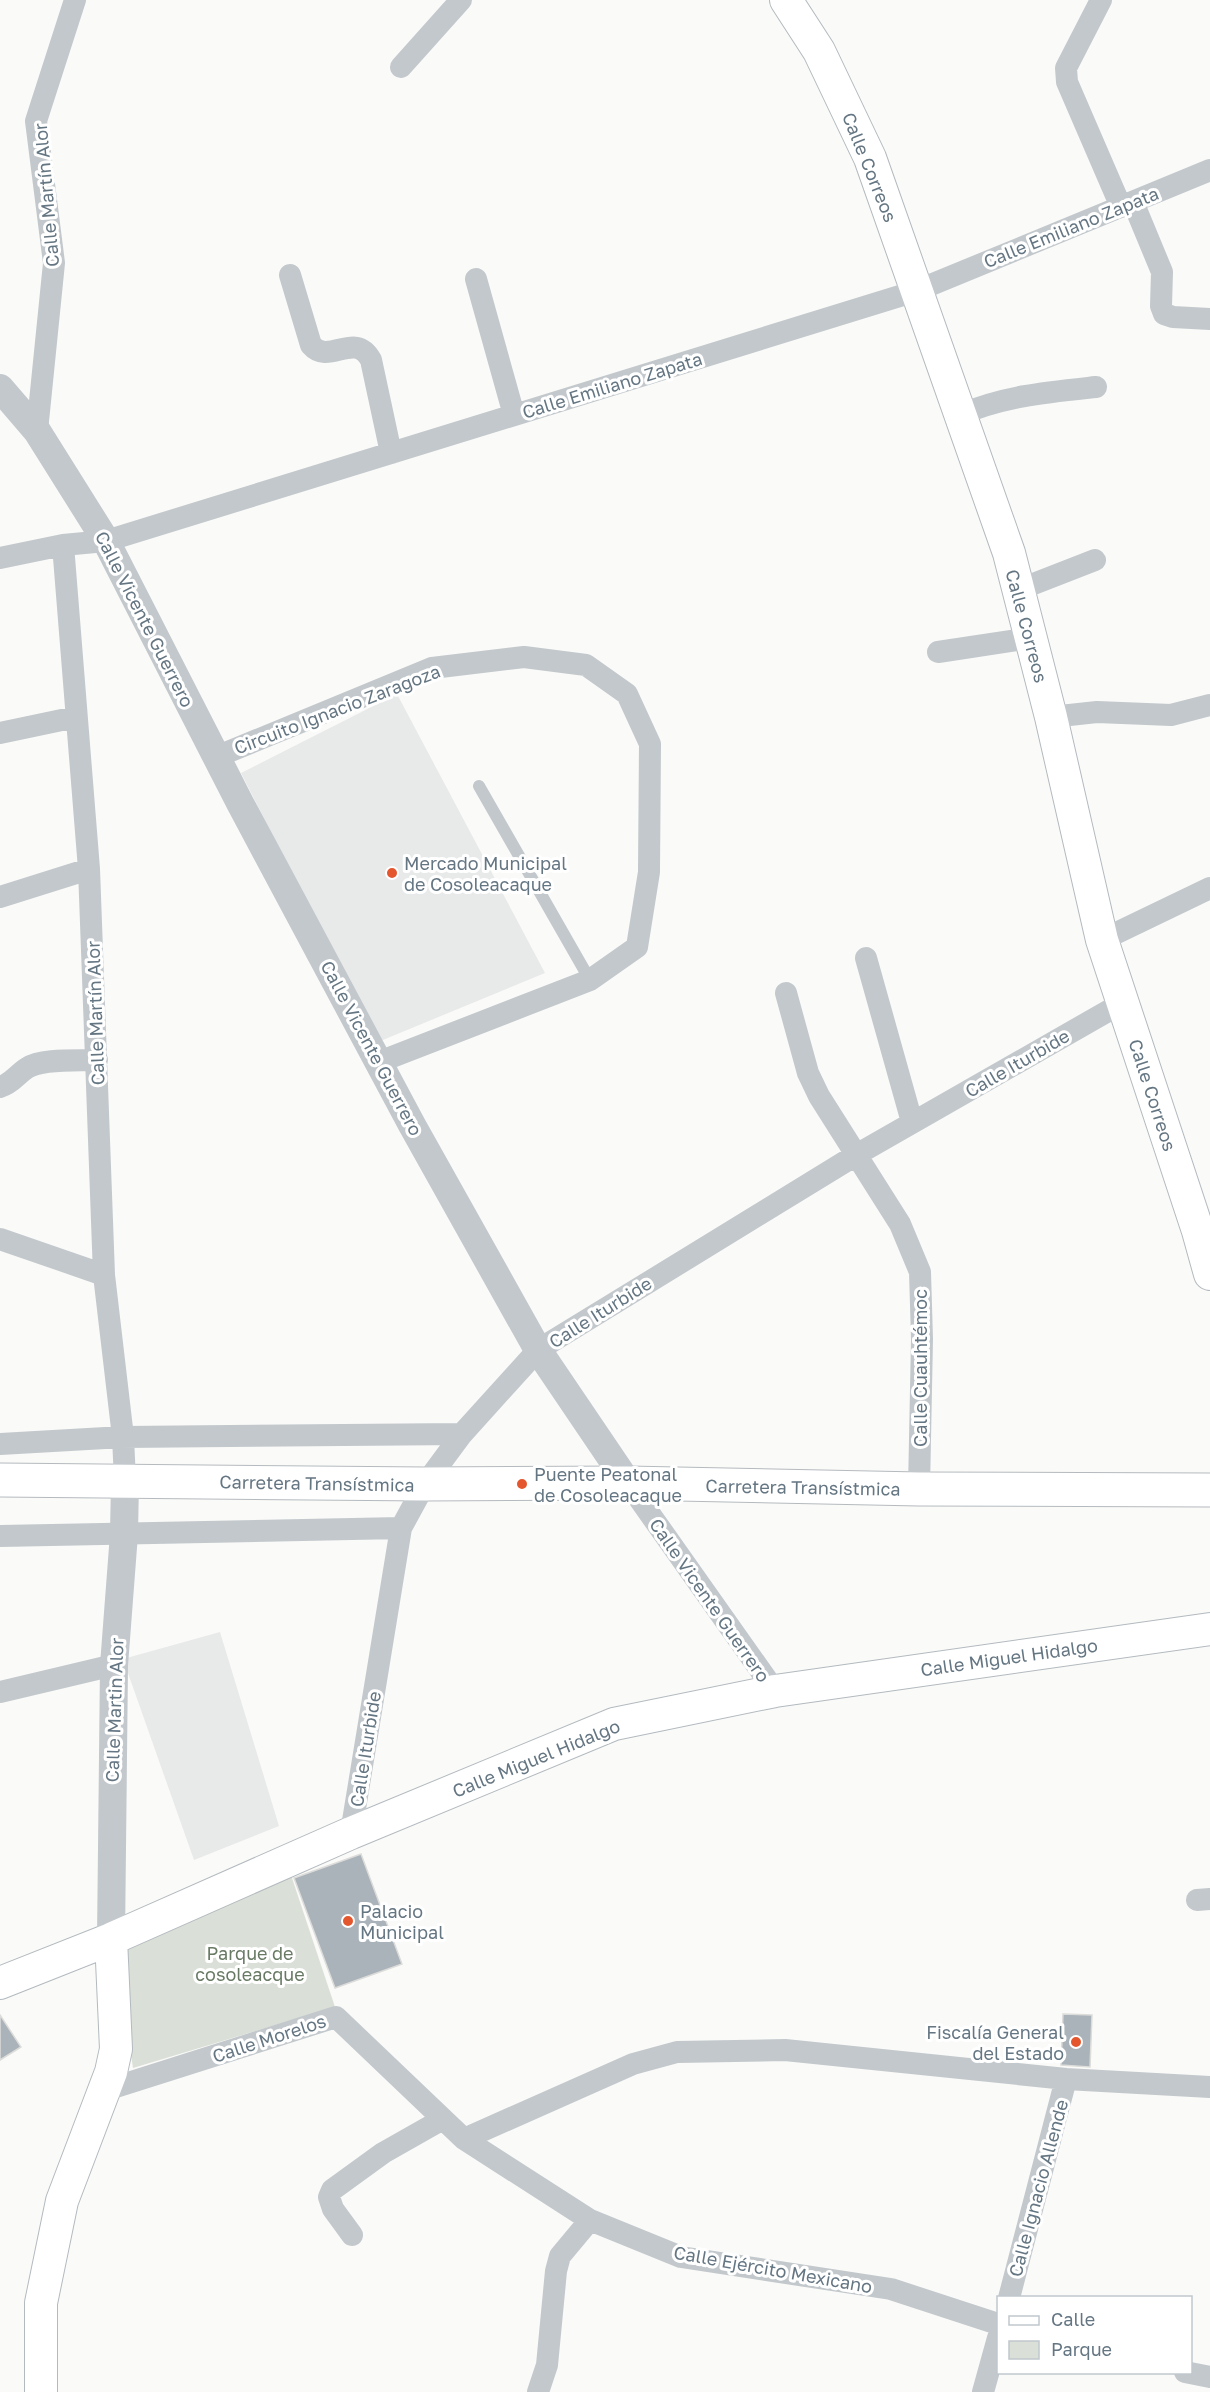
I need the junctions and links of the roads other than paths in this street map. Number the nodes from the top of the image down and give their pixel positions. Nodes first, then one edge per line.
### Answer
1 (75, 0) edge
2 (461, 0) edge
3 (1101, 0) edge
4 (794, 3) edge
5 (401, 67) dead end
6 (1210, 170) edge
7 (1127, 204) junction
8 (290, 275) dead end
9 (476, 279) dead end
10 (916, 291) junction
11 (1210, 320) edge
12 (1096, 387) dead end
13 (0, 388) edge
14 (514, 415) junction
15 (960, 415) junction
16 (37, 431) junction
17 (391, 453) junction
18 (106, 541) junction
19 (63, 545) junction
20 (0, 558) edge
21 (1095, 560) dead end
22 (1018, 590) junction
23 (1031, 638) junction
24 (938, 652) dead end
25 (1210, 705) edge
26 (76, 717) junction
27 (1051, 717) junction
28 (0, 733) edge
29 (216, 757) junction
30 (479, 786) dead end
31 (89, 869) junction
32 (1210, 888) edge
33 (0, 897) edge
34 (1102, 940) junction
35 (866, 958) dead end
36 (590, 980) junction
37 (786, 993) dead end
38 (1122, 1003) junction
39 (97, 1060) junction
40 (379, 1062) junction
41 (0, 1086) edge
42 (912, 1122) junction
43 (856, 1155) junction
44 (0, 1239) edge
45 (1210, 1274) edge
46 (104, 1275) junction
47 (538, 1350) junction
48 (462, 1434) junction
49 (123, 1437) junction
50 (0, 1444) edge
51 (0, 1480) edge
52 (125, 1480) junction
53 (628, 1483) junction
54 (425, 1484) junction
55 (919, 1489) junction
56 (1210, 1490) edge
57 (400, 1528) junction
58 (124, 1534) junction
59 (0, 1536) edge
60 (1210, 1629) edge
61 (114, 1665) junction
62 (775, 1691) junction
63 (0, 1692) edge
64 (351, 1833) junction
65 (111, 1939) junction
66 (0, 1983) edge
67 (1066, 2079) junction
68 (1210, 2087) edge
69 (103, 2091) junction
70 (443, 2119) junction
71 (464, 2139) junction
72 (591, 2220) junction
73 (352, 2235) dead end
74 (1010, 2296) edge
75 (997, 2323) edge
76 (997, 2345) edge
77 (1191, 2374) edge
78 (1210, 2377) edge
79 (41, 2392) edge
80 (538, 2392) edge
81 (983, 2392) edge

1 - 16 street, Calle Martín Alor
2 - 5 street
3 - 7 street
4 - 10 main road, Calle Correos
6 - 7 street, Calle Emiliano Zapata
7 - 10 street, Calle Emiliano Zapata
7 - 11 street
8 - 17 street
9 - 14 street
10 - 14 street, Calle Emiliano Zapata
10 - 15 main road, Calle Correos
12 - 15 street
13 - 16 street, Calle Vicente Guerrero
14 - 17 street, Calle Emiliano Zapata
15 - 22 main road, Calle Correos
16 - 18 street, Calle Vicente Guerrero
17 - 18 street, Calle Emiliano Zapata
18 - 19 street, Calle Emiliano Zapata
18 - 29 street, Calle Vicente Guerrero
19 - 20 street, Calle Emiliano Zapata
19 - 26 street, Calle Martín Alor
21 - 22 street
22 - 23 main road, Calle Correos
23 - 24 street
23 - 27 main road, Calle Correos
25 - 27 street
26 - 28 street
26 - 31 street, Calle Martín Alor
27 - 34 main road, Calle Correos
29 - 36 street, Circuito Ignacio Zaragoza
29 - 40 street, Calle Vicente Guerrero
30 - 36 lane
31 - 33 street
31 - 39 street, Calle Martín Alor
32 - 34 street
34 - 38 main road, Calle Correos
35 - 42 street
36 - 40 street, Circuito Ignacio Zaragoza
37 - 43 street, Calle Cuauhtémoc
38 - 42 street, Calle Iturbide
38 - 45 main road, Calle Correos
39 - 41 street
39 - 46 street, Calle Martín Alor
40 - 47 street, Calle Vicente Guerrero
42 - 43 street, Calle Iturbide
43 - 47 street, Calle Iturbide
43 - 55 street, Calle Cuauhtémoc
44 - 46 street
46 - 49 street, Calle Martín Alor
47 - 48 street, Calle Iturbide
47 - 53 street, Calle Vicente Guerrero
48 - 49 street
48 - 54 street, Calle Iturbide
49 - 50 street
49 - 52 street, Calle Martín Alor
51 - 52 main road, Carretera Transístmica
52 - 54 main road, Carretera Transístmica
52 - 58 street, Calle Martin Alor
53 - 54 main road, Carretera Transístmica
53 - 55 main road, Carretera Transístmica
53 - 62 street, Calle Vicente Guerrero
54 - 57 street, Calle Iturbide
55 - 56 main road, Carretera Transístmica
57 - 58 street
57 - 64 street, Calle Iturbide
58 - 59 street
58 - 61 street, Calle Martin Alor
60 - 62 main road, Calle Miguel Hidalgo
61 - 63 street
61 - 65 street, Calle Martin Alor
62 - 64 main road, Calle Miguel Hidalgo
64 - 65 main road, Calle Miguel Hidalgo
65 - 66 main road, Calle Miguel Hidalgo
65 - 69 main road
67 - 68 street
67 - 71 street
67 - 74 street, Calle Ignacio Allende
69 - 70 street, Calle Morelos
69 - 79 main road
70 - 71 street, Calle Morelos
70 - 73 street
71 - 72 street, Calle Ejército Mexicano
72 - 75 street, Calle Ejército Mexicano
72 - 80 street
76 - 81 street
77 - 78 street

